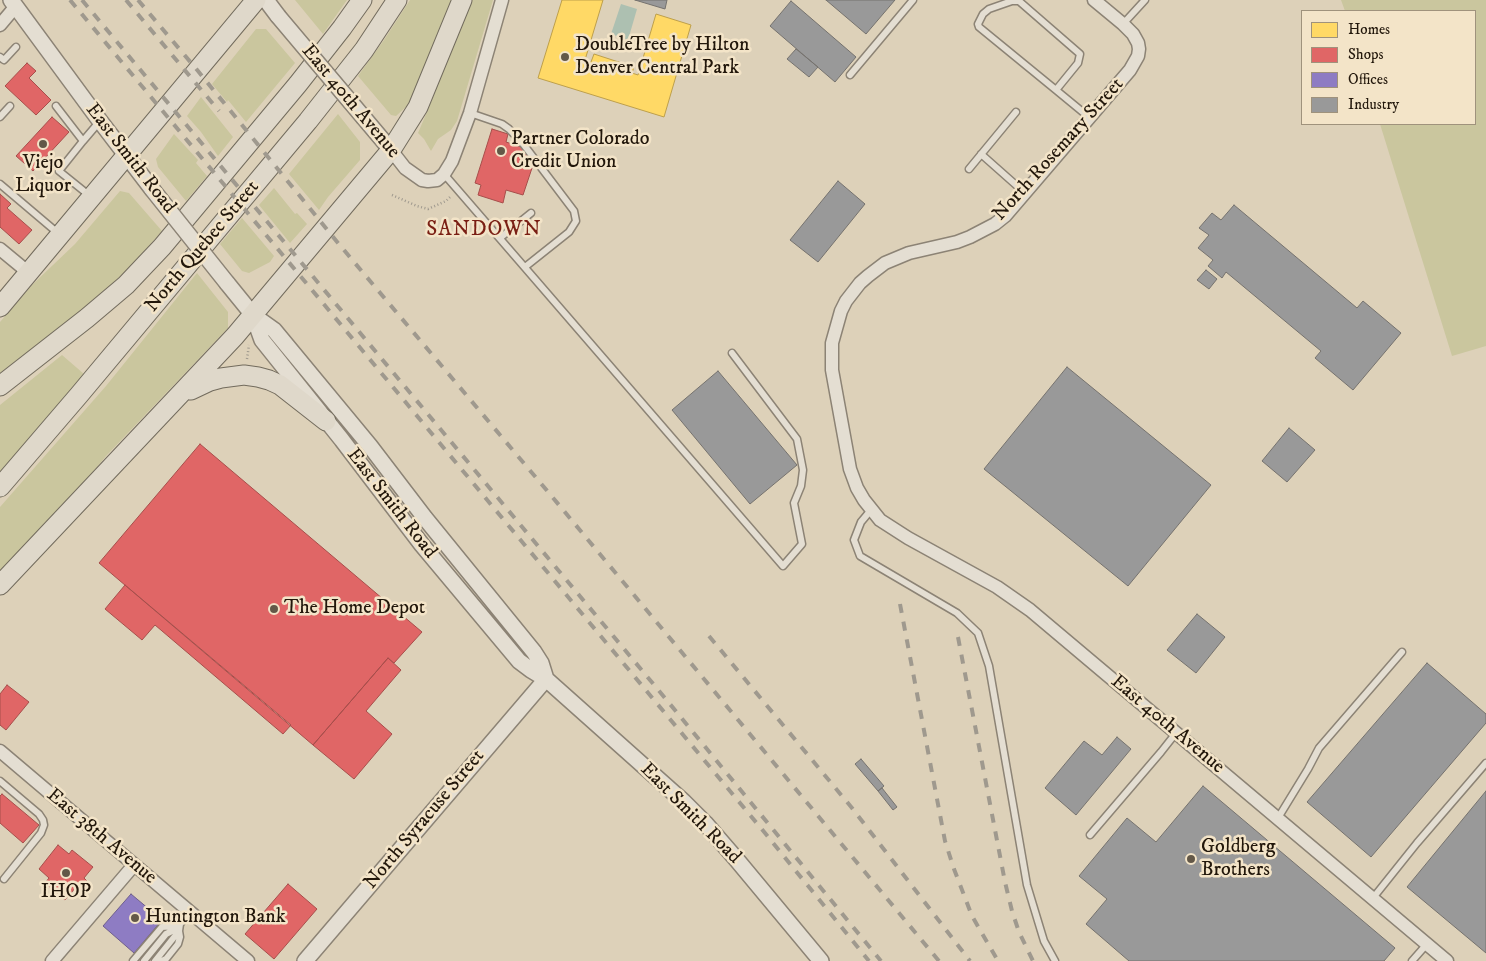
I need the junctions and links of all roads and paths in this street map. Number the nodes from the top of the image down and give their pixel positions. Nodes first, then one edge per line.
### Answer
1 (256, 0) edge
2 (266, 0) edge
3 (362, 0) edge
4 (396, 0) edge
5 (462, 0) edge
6 (502, 0) edge
7 (913, 0) edge
8 (1094, 0) edge
9 (1146, 0) edge
10 (14, 3) edge
11 (1123, 24) junction
12 (0, 25) edge
13 (16, 47) dead end
14 (1, 61) edge
15 (850, 75) dead end
16 (1056, 90) junction
17 (10, 106) dead end
18 (56, 106) dead end
19 (1016, 112) dead end
20 (470, 113) junction
21 (0, 117) edge
22 (1090, 118) junction
23 (100, 122) junction
24 (83, 141) junction
25 (391, 150) junction
26 (981, 154) junction
27 (126, 157) junction
28 (969, 169) dead end
29 (444, 174) junction
30 (0, 184) edge
31 (458, 190) junction
32 (1025, 194) junction
33 (392, 196) dead end
34 (92, 198) junction
35 (531, 213) dead end
36 (60, 235) junction
37 (500, 238) junction
38 (0, 249) edge
39 (525, 267) junction
40 (29, 273) junction
41 (0, 307) edge
42 (253, 315) junction
43 (249, 341) dead end
44 (732, 353) dead end
45 (247, 364) dead end
46 (0, 386) edge
47 (177, 398) junction
48 (326, 421) junction
49 (0, 487) edge
50 (871, 510) junction
51 (0, 585) edge
52 (1402, 652) dead end
53 (546, 679) junction
54 (1176, 733) junction
55 (0, 751) edge
56 (1486, 763) edge
57 (0, 781) edge
58 (1278, 818) junction
59 (1090, 834) dead end
60 (134, 865) junction
61 (4, 879) dead end
62 (1373, 898) junction
63 (190, 912) junction
64 (180, 927) junction
65 (1426, 944) junction
66 (52, 961) edge
67 (133, 961) edge
68 (144, 961) edge
69 (155, 961) edge
70 (162, 961) edge
71 (248, 961) edge
72 (305, 961) edge
73 (821, 961) edge
74 (1055, 961) edge
75 (1412, 961) edge
76 (1447, 961) edge

1 - 27 main road
2 - 25 street, East 40th Avenue, bridge
3 - 46 main road, North Quebec Street
4 - 49 main road, North Quebec Street
5 - 25 main road
6 - 20 street
7 - 15 lane
8 - 11 street
9 - 11 lane
10 - 12 street
10 - 23 street, East Smith Road
11 - 22 street, North Rosemary Street
13 - 14 lane
16 - 16 lane
16 - 22 lane
17 - 21 lane
18 - 24 lane
19 - 26 lane
20 - 29 street
20 - 39 lane
22 - 32 street, North Rosemary Street
23 - 24 lane
23 - 27 street, East Smith Road
24 - 34 lane
25 - 29 street, East 40th Avenue
25 - 42 main road
26 - 28 lane
26 - 32 lane
27 - 34 main road
27 - 42 street, East Smith Road, bridge
29 - 31 lane
30 - 36 lane
31 - 33 path
31 - 37 lane
32 - 50 street, North Rosemary Street
34 - 36 main road
35 - 37 lane
36 - 40 main road
37 - 39 lane
38 - 40 street
39 - 44 lane
40 - 41 main road
42 - 47 main road
42 - 48 street, East Smith Road
42 - 53 street, East Smith Road
43 - 45 path
47 - 48 main road
47 - 51 main road
48 - 53 street, East Smith Road
50 - 54 street, East 40th Avenue
50 - 74 lane
52 - 58 lane
53 - 72 street, North Syracuse Street
53 - 73 street, East Smith Road
54 - 58 street, East 40th Avenue
54 - 59 lane
55 - 60 street, East 38th Avenue
56 - 62 lane
57 - 61 lane
58 - 62 street, East 40th Avenue
60 - 63 street, East 38th Avenue
60 - 66 street
62 - 65 street, East 40th Avenue
63 - 64 lane
63 - 71 street, East 38th Avenue
64 - 67 lane
64 - 68 lane
64 - 69 lane
64 - 70 lane
65 - 75 lane
65 - 76 street, East 40th Avenue

